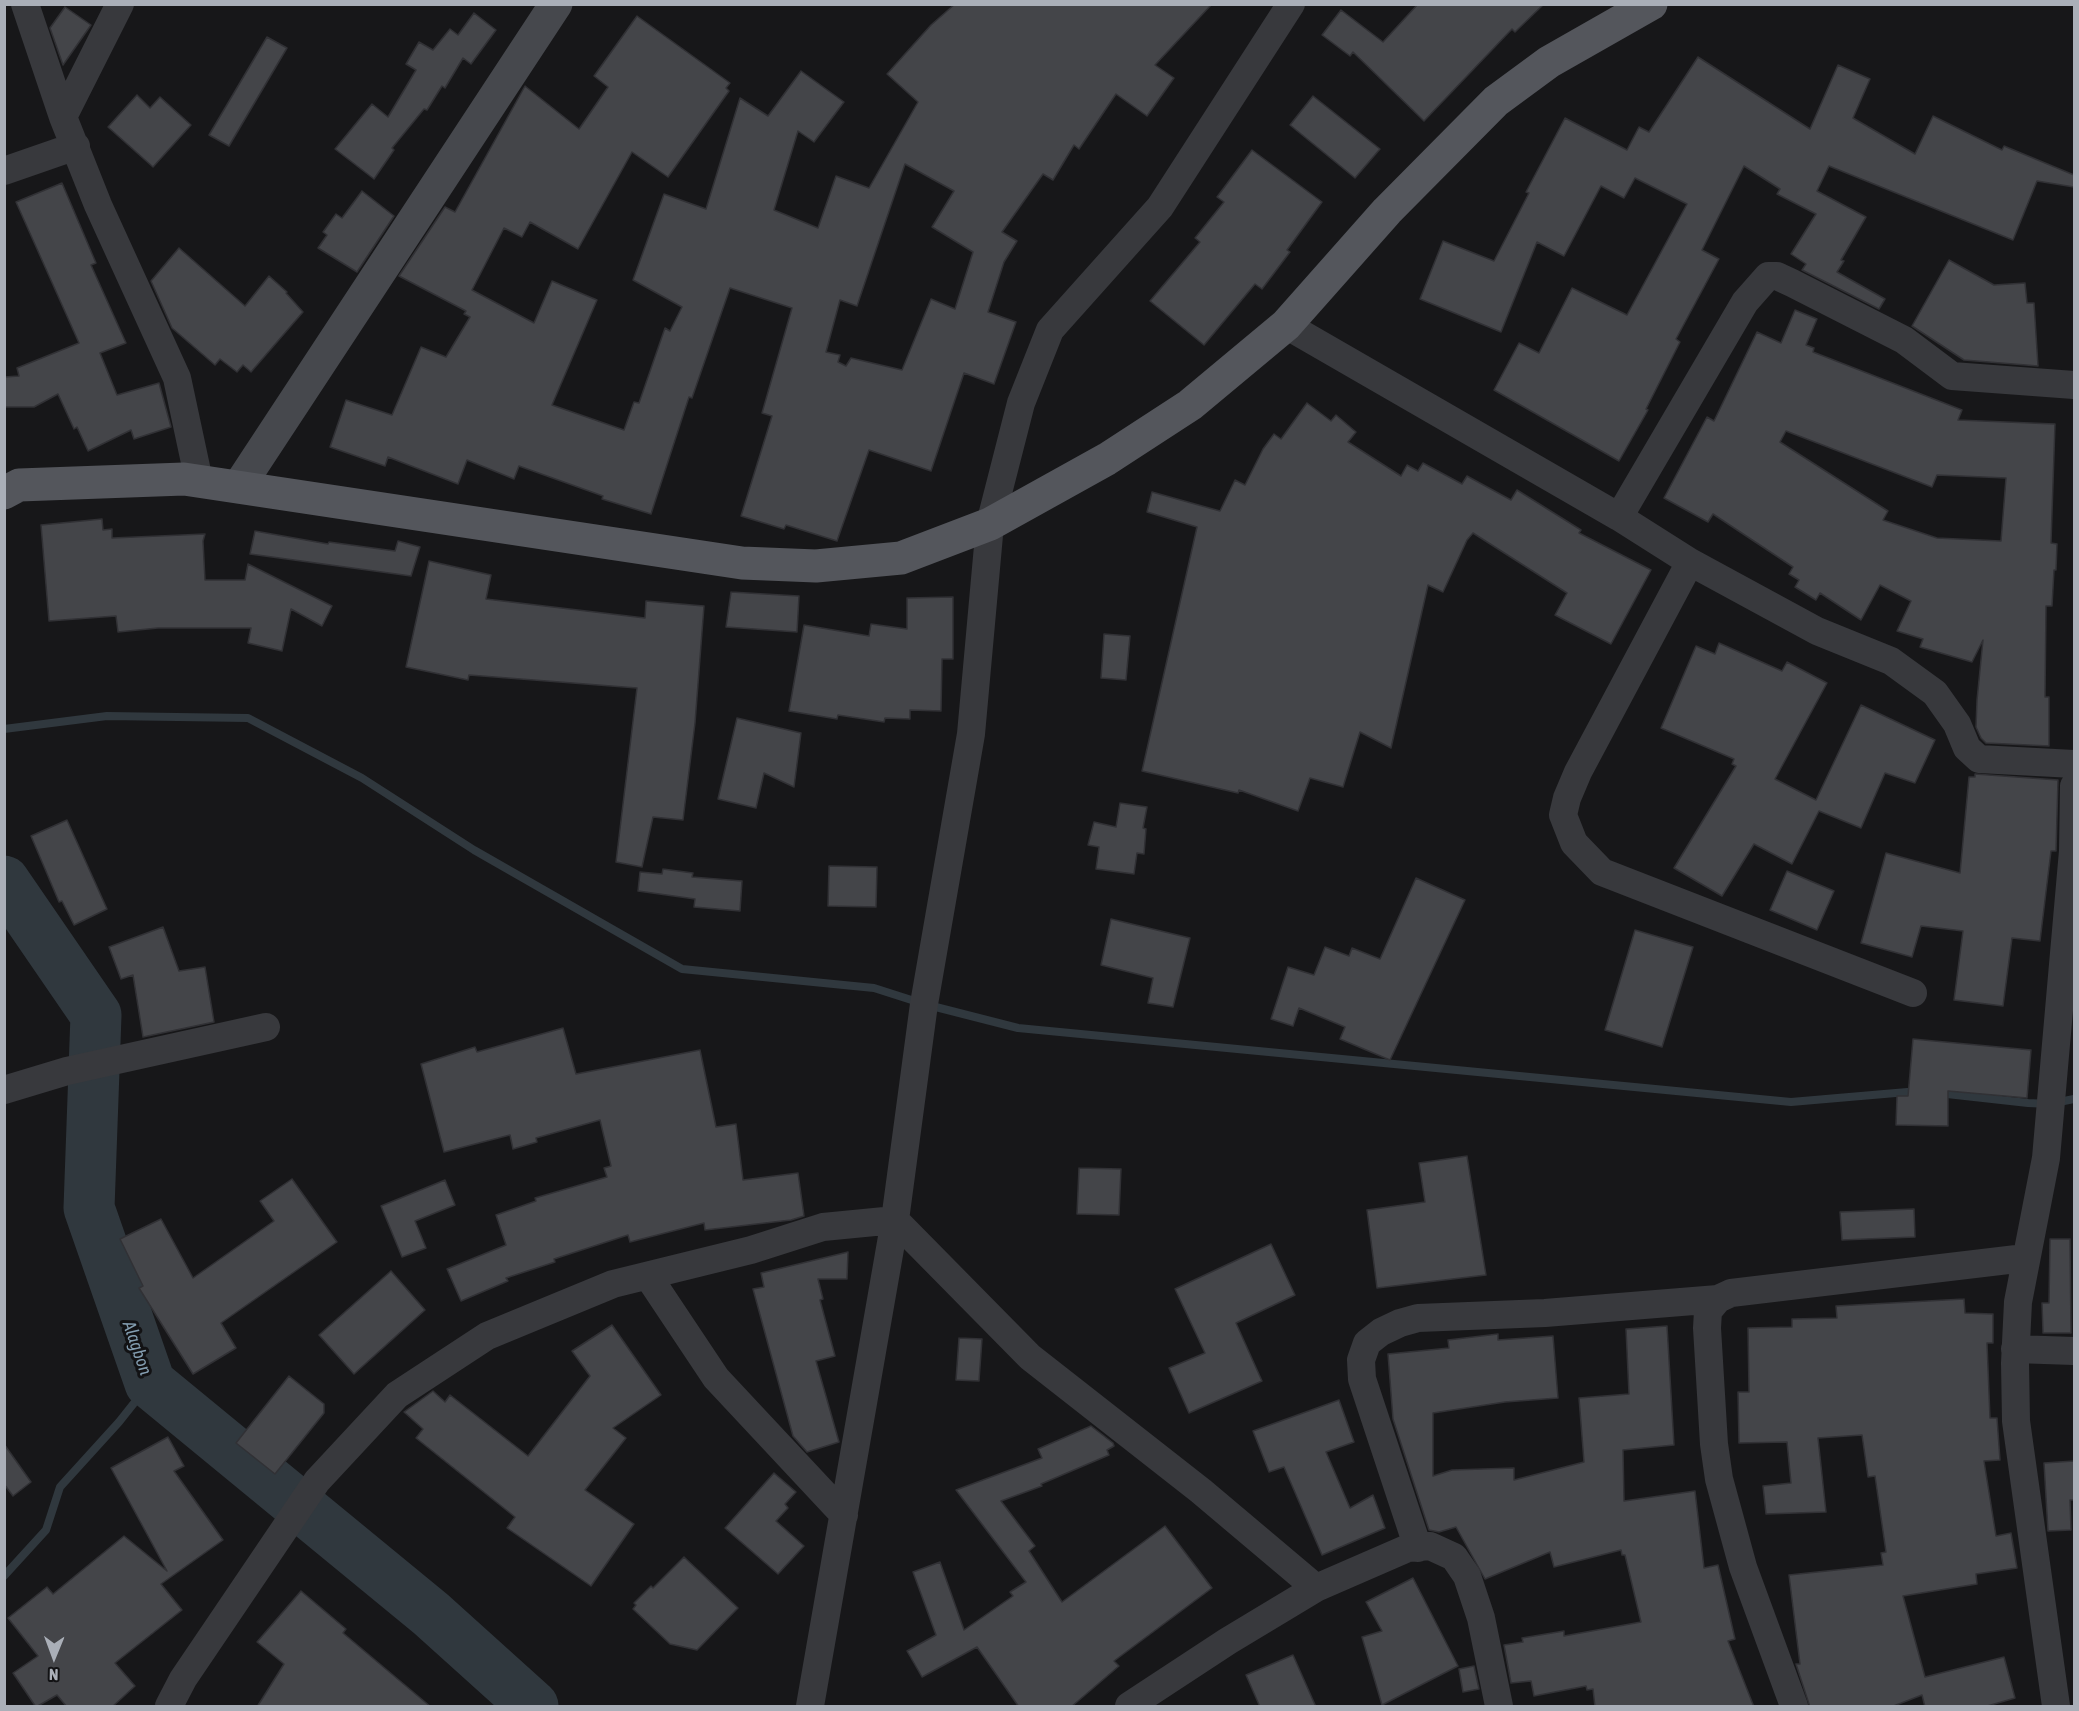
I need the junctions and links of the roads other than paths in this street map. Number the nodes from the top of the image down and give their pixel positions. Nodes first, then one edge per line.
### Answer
1 (25, 4) edge
2 (120, 4) edge
3 (1291, 4) edge
4 (1651, 4) edge
5 (553, 6) edge
6 (63, 117) junction
7 (76, 146) junction
8 (4, 171) edge
9 (1286, 325) junction
10 (2074, 385) edge
11 (199, 481) junction
12 (239, 486) junction
13 (4, 493) edge
14 (1619, 517) junction
15 (990, 524) junction
16 (1690, 562) junction
17 (2074, 764) edge
18 (2074, 786) edge
19 (1913, 993) dead end
20 (266, 1028) dead end
21 (4, 1090) edge
22 (895, 1220) junction
23 (2025, 1258) junction
24 (648, 1276) junction
25 (1718, 1299) junction
26 (2015, 1349) junction
27 (2074, 1351) edge
28 (844, 1515) junction
29 (1418, 1548) junction
30 (1316, 1588) junction
31 (169, 1707) edge
32 (810, 1707) edge
33 (1129, 1707) edge
34 (1499, 1707) edge
35 (1794, 1707) edge
36 (2056, 1707) edge

1 - 6 street
2 - 6 street
3 - 15 street
4 - 9 main road
5 - 12 street
6 - 7 street
7 - 8 street
7 - 11 street
9 - 14 street
9 - 15 main road
10 - 14 street
11 - 12 main road
11 - 13 main road
12 - 15 main road
14 - 16 street
15 - 22 street
16 - 17 street
16 - 19 street
18 - 23 street
20 - 21 street
22 - 24 street
22 - 28 street
22 - 30 street
23 - 25 street
23 - 26 street
24 - 28 street
24 - 31 street
25 - 29 street
25 - 35 street
26 - 27 street
26 - 36 street
28 - 32 street
29 - 30 street
29 - 34 street
30 - 33 street

